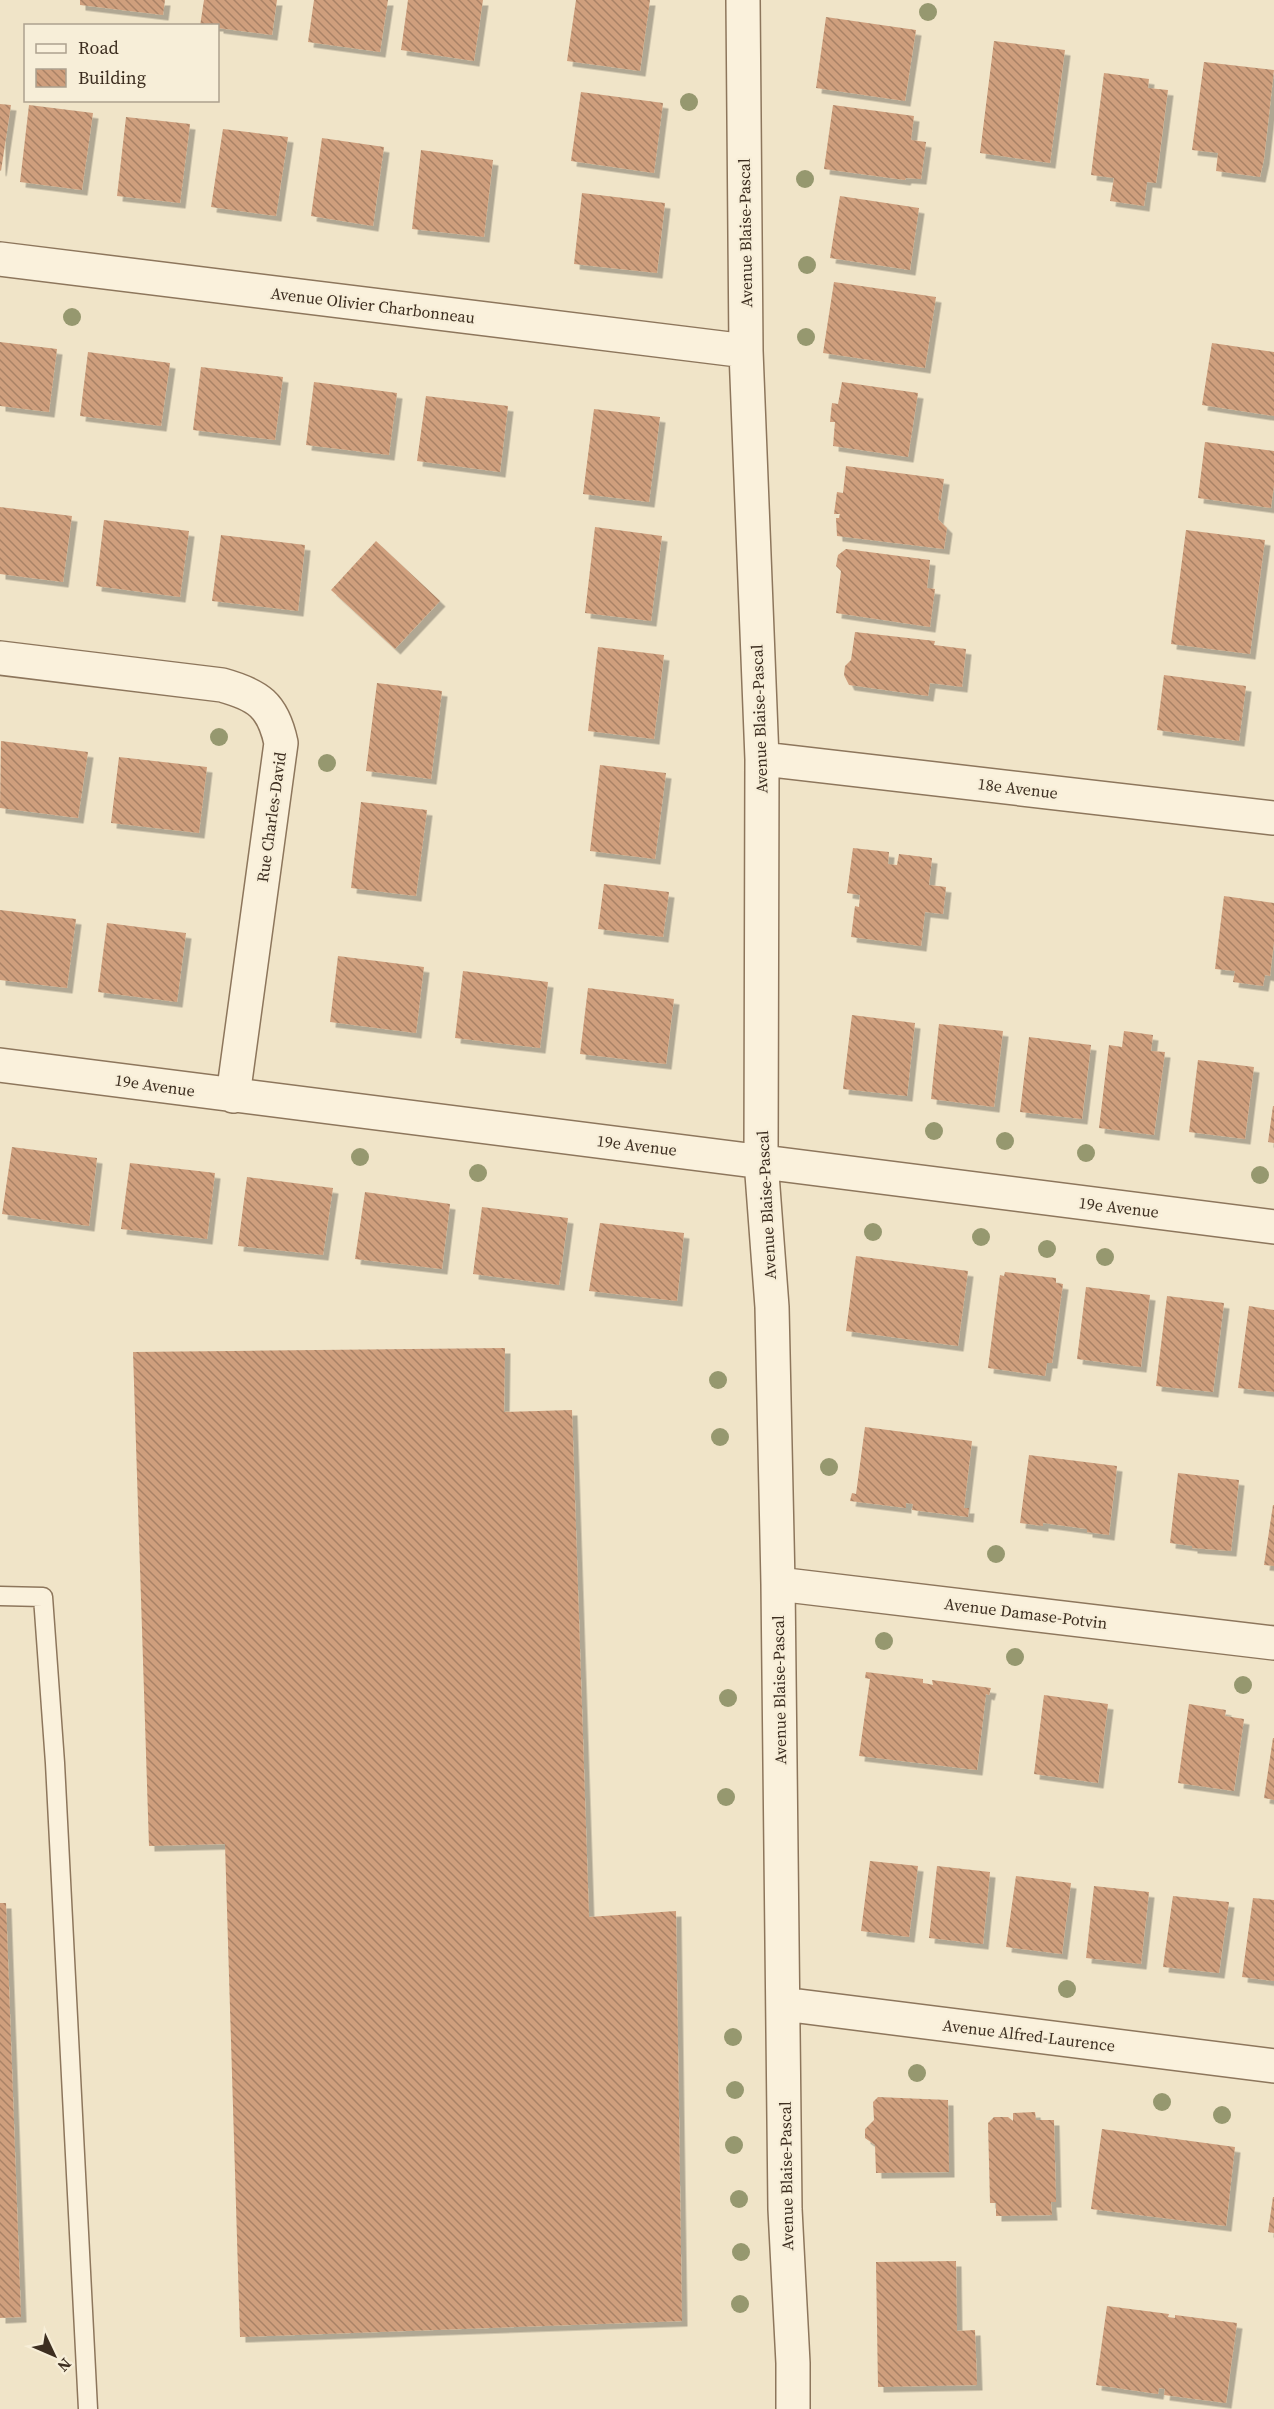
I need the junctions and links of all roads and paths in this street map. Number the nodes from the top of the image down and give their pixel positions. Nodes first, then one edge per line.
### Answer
1 (743, 0) edge
2 (0, 259) edge
3 (747, 351) junction
4 (0, 658) edge
5 (762, 759) junction
6 (1274, 818) edge
7 (0, 1065) edge
8 (233, 1096) junction
9 (761, 1161) junction
10 (1274, 1227) edge
11 (778, 1584) junction
12 (0, 1596) edge
13 (1274, 1643) edge
14 (783, 2004) junction
15 (1274, 2066) edge
16 (88, 2409) edge
17 (794, 2409) edge

1 - 3 street, Avenue Blaise-Pascal
2 - 3 street, Avenue Olivier Charbonneau
3 - 5 street, Avenue Blaise-Pascal
4 - 8 street, Rue Charles-David
5 - 6 street, 18e Avenue
5 - 9 street, Avenue Blaise-Pascal
7 - 8 street, 19e Avenue
8 - 9 street, 19e Avenue
9 - 10 street, 19e Avenue
9 - 11 street, Avenue Blaise-Pascal
11 - 13 street, Avenue Damase-Potvin
11 - 14 street, Avenue Blaise-Pascal
12 - 16 lane
14 - 15 street, Avenue Alfred-Laurence
14 - 17 street, Avenue Blaise-Pascal

